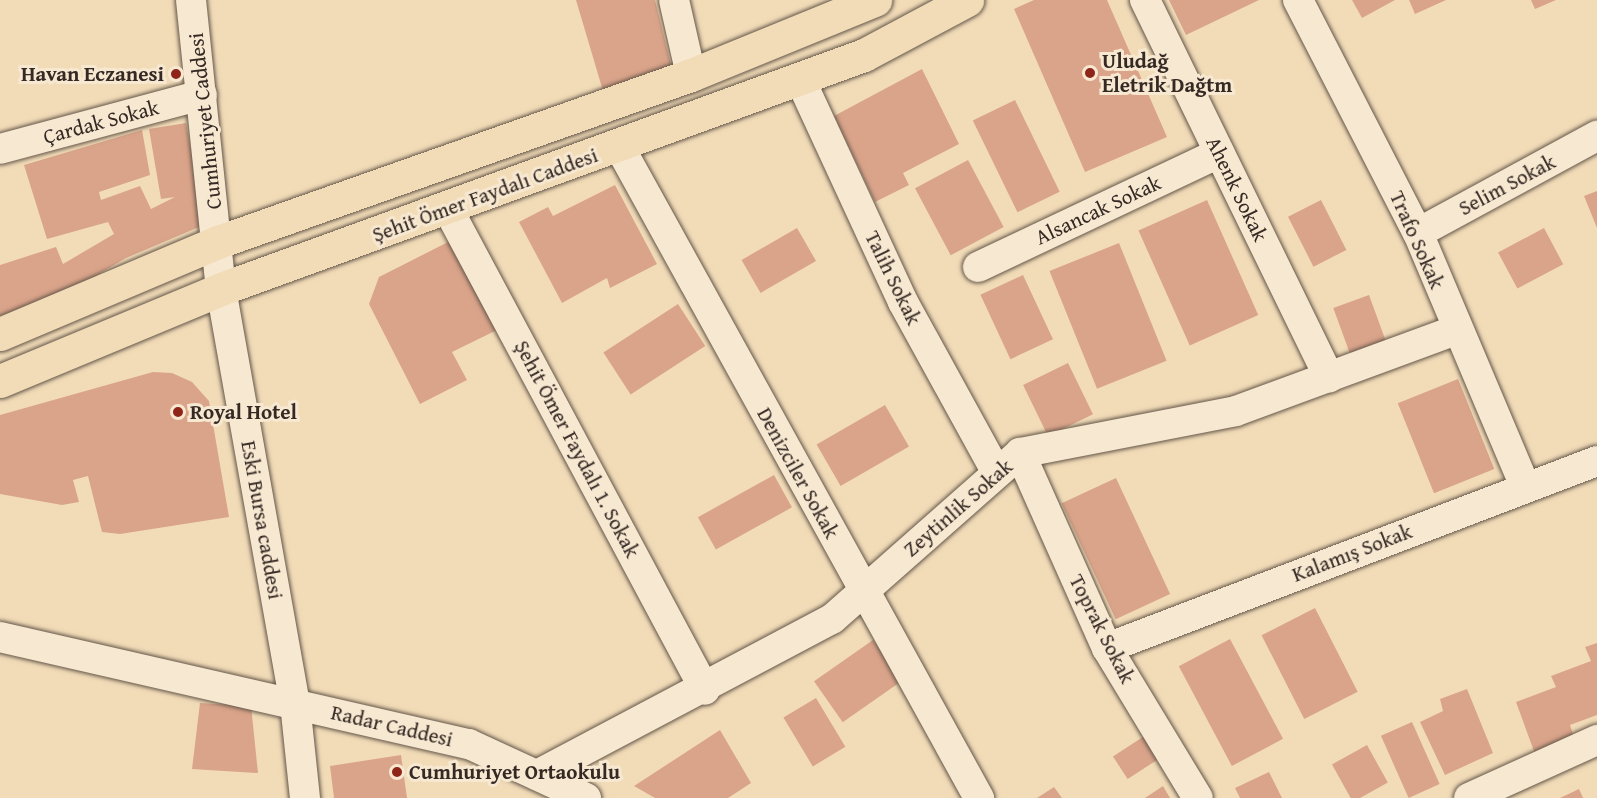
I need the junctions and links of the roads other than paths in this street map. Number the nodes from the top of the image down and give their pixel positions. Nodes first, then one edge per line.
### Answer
1 (191, 0) edge
2 (674, 0) edge
3 (875, 0) edge
4 (967, 0) edge
5 (1145, 0) edge
6 (1298, 0) edge
7 (691, 75) junction
8 (800, 79) junction
9 (202, 94) junction
10 (1597, 136) edge
11 (619, 146) junction
12 (0, 149) edge
13 (1219, 153) junction
14 (448, 209) junction
15 (1418, 233) junction
16 (218, 242) junction
17 (978, 267) dead end
18 (221, 288) junction
19 (1456, 330) junction
20 (0, 334) edge
21 (1329, 377) junction
22 (0, 381) edge
23 (1020, 453) junction
24 (1597, 461) edge
25 (996, 471) junction
26 (1525, 486) junction
27 (864, 592) junction
28 (0, 637) edge
29 (1107, 648) junction
30 (705, 690) junction
31 (295, 703) junction
32 (1597, 740) edge
33 (537, 775) junction
34 (305, 798) edge
35 (586, 798) edge
36 (980, 798) edge
37 (1198, 798) edge
38 (1469, 798) edge

1 - 9 street, Cumhuriyet Caddesi
2 - 7 street
3 - 7 main road, Şehit Ömer Faydalı Caddesi
4 - 8 main road, Şehit Ömer Faydalı Caddesi
5 - 13 street, Ahenk Sokak
6 - 15 street, Trafo Sokak
7 - 16 main road, Şehit Ömer Faydalı Caddesi
8 - 11 main road, Şehit Ömer Faydalı Caddesi
8 - 25 street, Talih Sokak
9 - 12 street, Çardak Sokak
9 - 16 street, Cumhuriyet Caddesi
10 - 15 street, Selim Sokak
11 - 14 main road, Şehit Ömer Faydalı Caddesi
11 - 27 street, Denizciler Sokak
13 - 17 street, Alsancak Sokak
13 - 21 street, Ahenk Sokak
14 - 18 main road, Şehit Ömer Faydalı Caddesi
14 - 30 street, Şehit Ömer Faydalı 1. Sokak
15 - 19 street, Trafo Sokak
16 - 18 street, Eski Bursa caddesi
16 - 20 main road, Şehit Ömer Faydalı Caddesi
18 - 22 main road, Şehit Ömer Faydalı Caddesi
18 - 31 street, Eski Bursa caddesi
19 - 21 street, Zeytinlik Sokak
19 - 26 street, Trafo Sokak
21 - 23 street, Zeytinlik Sokak
23 - 25 street, Zeytinlik Sokak
23 - 29 street, Toprak Sokak
24 - 26 street, Kalamış Sokak
25 - 27 street, Zeytinlik Sokak
26 - 29 street, Kalamış Sokak
27 - 30 street, Zeytinlik Sokak
27 - 36 street, Denizciler Sokak
28 - 31 street, Radar Caddesi
29 - 37 street, Toprak Sokak
30 - 33 street, Zeytinlik Sokak
31 - 33 street, Radar Caddesi
31 - 34 street, Eski Bursa caddesi
32 - 38 street
33 - 35 street, Radar Caddesi

